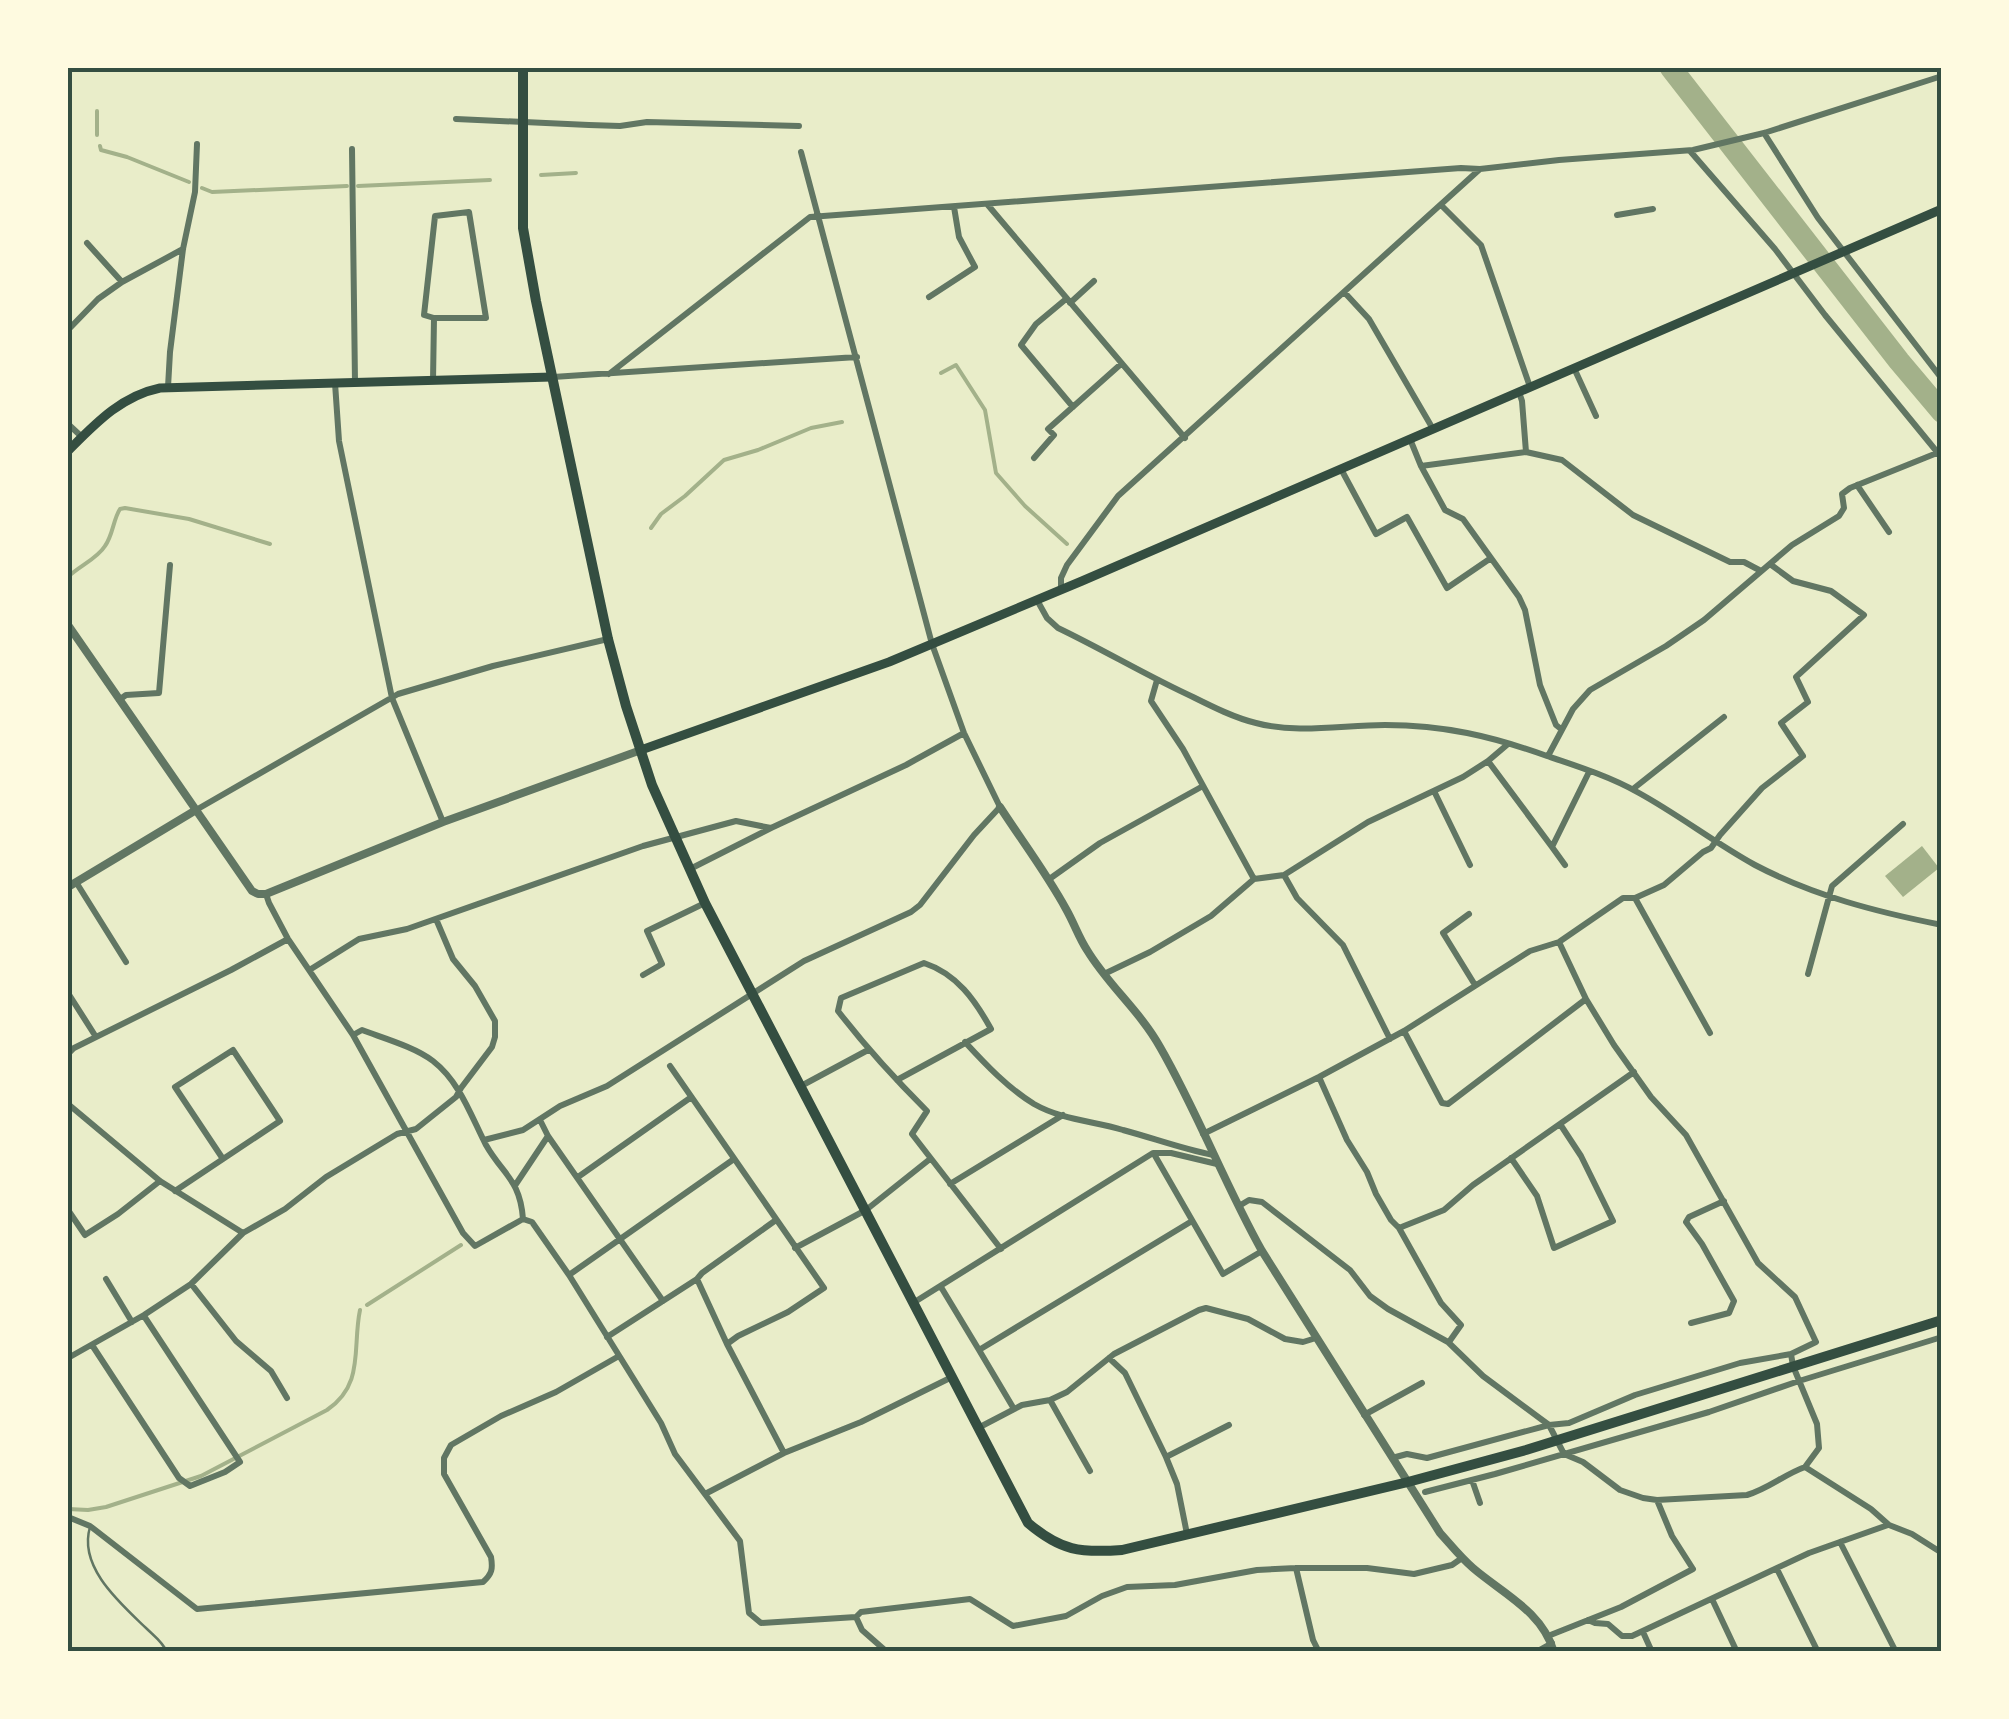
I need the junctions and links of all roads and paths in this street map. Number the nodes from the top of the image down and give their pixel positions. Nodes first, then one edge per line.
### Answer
1 (522, 68) edge
2 (1942, 76) edge
3 (456, 119) dead end
4 (522, 122) junction
5 (799, 126) dead end
6 (1760, 134) junction
7 (197, 144) dead end
8 (352, 149) dead end
9 (1692, 150) junction
10 (802, 152) dead end
11 (1480, 169) junction
12 (987, 204) junction
13 (1441, 205) junction
14 (954, 208) junction
15 (1653, 209) dead end
16 (1942, 209) edge
17 (1617, 214) dead end
18 (818, 217) junction
19 (87, 243) dead end
20 (183, 249) junction
21 (1842, 252) junction
22 (1794, 273) junction
23 (1094, 281) dead end
24 (122, 282) junction
25 (1344, 293) junction
26 (929, 297) dead end
27 (1068, 301) junction
28 (434, 318) junction
29 (68, 330) edge
30 (857, 357) junction
31 (1121, 364) junction
32 (1574, 368) junction
33 (609, 374) junction
34 (552, 377) junction
35 (1942, 378) edge
36 (433, 380) junction
37 (355, 382) junction
38 (335, 383) junction
39 (168, 387) junction
40 (1530, 387) junction
41 (1519, 392) junction
42 (1073, 407) junction
43 (1596, 416) dead end
44 (68, 424) edge
45 (1433, 429) junction
46 (82, 437) junction
47 (1184, 438) junction
48 (1410, 439) junction
49 (68, 451) edge
50 (1526, 452) junction
51 (1939, 455) edge
52 (1034, 458) dead end
53 (1421, 466) junction
54 (1341, 470) junction
55 (1857, 485) junction
56 (1889, 532) dead end
57 (1490, 558) junction
58 (1770, 564) junction
59 (170, 565) dead end
60 (1761, 571) junction
61 (1061, 590) junction
62 (1037, 600) junction
63 (68, 625) edge
64 (608, 639) junction
65 (932, 644) junction
66 (1157, 680) junction
67 (392, 698) junction
68 (119, 700) junction
69 (1724, 717) dead end
70 (1561, 729) junction
71 (964, 733) junction
72 (1508, 744) junction
73 (641, 750) junction
74 (1548, 756) junction
75 (1488, 761) junction
76 (1589, 772) junction
77 (1203, 786) junction
78 (1633, 790) junction
79 (1434, 791) junction
80 (1000, 807) junction
81 (196, 810) junction
82 (443, 822) junction
83 (1903, 824) dead end
84 (771, 828) junction
85 (674, 838) junction
86 (1716, 841) junction
87 (1552, 847) junction
88 (1565, 865) dead end
89 (1470, 866) dead end
90 (689, 869) junction
91 (1284, 875) junction
92 (1048, 880) junction
93 (1254, 880) junction
94 (72, 884) edge
95 (266, 894) junction
96 (1829, 896) junction
97 (1636, 898) junction
98 (705, 904) junction
99 (1469, 914) dead end
100 (436, 920) junction
101 (1942, 925) edge
102 (288, 939) junction
103 (1559, 942) junction
104 (126, 962) dead end
105 (310, 970) junction
106 (1104, 974) junction
107 (1808, 974) dead end
108 (643, 975) dead end
109 (1476, 985) junction
110 (68, 992) edge
111 (752, 994) junction
112 (1586, 999) junction
113 (1404, 1032) junction
114 (1710, 1034) dead end
115 (353, 1035) junction
116 (96, 1037) junction
117 (1390, 1039) junction
118 (965, 1042) junction
119 (868, 1050) junction
120 (68, 1054) edge
121 (670, 1066) dead end
122 (1634, 1072) junction
123 (1319, 1077) junction
124 (897, 1080) junction
125 (800, 1086) junction
126 (459, 1091) junction
127 (690, 1098) junction
128 (68, 1104) edge
129 (1063, 1115) junction
130 (540, 1120) junction
131 (1560, 1124) junction
132 (407, 1132) junction
133 (1204, 1134) junction
134 (548, 1136) junction
135 (484, 1140) junction
136 (1153, 1153) junction
137 (1511, 1158) junction
138 (224, 1159) junction
139 (734, 1159) junction
140 (930, 1159) junction
141 (1214, 1159) junction
142 (578, 1177) junction
143 (160, 1181) junction
144 (516, 1184) junction
145 (950, 1184) junction
146 (175, 1191) junction
147 (1724, 1201) junction
148 (1238, 1207) junction
149 (68, 1210) edge
150 (866, 1210) junction
151 (524, 1219) junction
152 (776, 1220) junction
153 (1192, 1222) junction
154 (1399, 1228) junction
155 (243, 1233) junction
156 (620, 1238) junction
157 (796, 1248) junction
158 (1001, 1249) junction
159 (1262, 1251) junction
160 (569, 1275) junction
161 (106, 1279) dead end
162 (697, 1279) junction
163 (192, 1284) junction
164 (941, 1287) junction
165 (663, 1301) junction
166 (912, 1304) junction
167 (144, 1315) junction
168 (1942, 1320) edge
169 (132, 1322) junction
170 (1691, 1323) dead end
171 (607, 1337) junction
172 (1942, 1337) edge
173 (1316, 1338) junction
174 (1448, 1342) junction
175 (726, 1344) junction
176 (92, 1345) junction
177 (979, 1350) junction
178 (618, 1356) junction
179 (68, 1358) edge
180 (1109, 1358) junction
181 (1792, 1360) junction
182 (952, 1377) junction
183 (1799, 1380) junction
184 (1422, 1383) dead end
185 (287, 1398) dead end
186 (1050, 1400) junction
187 (1014, 1409) junction
188 (1364, 1414) junction
189 (1229, 1425) dead end
190 (1548, 1425) junction
191 (978, 1428) junction
192 (1557, 1440) junction
193 (784, 1453) junction
194 (1564, 1454) junction
195 (1166, 1457) junction
196 (1392, 1458) junction
197 (1806, 1467) junction
198 (1090, 1471) dead end
199 (1472, 1480) junction
200 (1408, 1482) junction
201 (1425, 1492) dead end
202 (705, 1494) junction
203 (1657, 1500) junction
204 (1480, 1503) dead end
205 (68, 1517) edge
206 (1889, 1525) junction
207 (90, 1526) junction
208 (1187, 1535) junction
209 (1840, 1542) junction
210 (1942, 1553) edge
211 (1462, 1558) junction
212 (1296, 1568) junction
213 (1777, 1569) junction
214 (1712, 1599) junction
215 (856, 1617) junction
216 (1588, 1620) junction
217 (1643, 1632) junction
218 (1551, 1644) edge
219 (167, 1652) edge
220 (887, 1652) edge
221 (1319, 1652) edge
222 (1536, 1652) edge
223 (1652, 1652) edge
224 (1737, 1652) edge
225 (1818, 1652) edge
226 (1896, 1652) edge

1 - 4 highway
2 - 6 street
3 - 4 street
4 - 5 street
4 - 34 highway
6 - 9 street
6 - 21 street
7 - 20 street
8 - 37 street
9 - 11 street
9 - 22 street
10 - 18 street
11 - 12 street
11 - 13 street
12 - 14 street
12 - 27 street
13 - 25 street
13 - 40 street
14 - 18 street
14 - 26 street
15 - 17 street
16 - 21 main road
18 - 30 street
18 - 33 street
19 - 24 street
20 - 24 street
20 - 39 street
21 - 22 main road
21 - 35 street
22 - 32 main road
22 - 51 street
23 - 27 street
24 - 29 street
25 - 45 street
25 - 47 street
27 - 31 street
27 - 42 street
28 - 28 street
28 - 36 street
30 - 33 street
30 - 65 street
31 - 42 street
31 - 47 street
32 - 40 main road
32 - 43 street
33 - 34 street
34 - 36 main road
34 - 64 highway
36 - 37 main road
37 - 38 main road
38 - 39 main road
38 - 67 street
39 - 46 main road
40 - 41 main road
41 - 45 main road
41 - 50 street
42 - 52 street
44 - 46 street
45 - 48 main road
46 - 49 main road
47 - 61 street
48 - 53 street
48 - 54 main road
50 - 53 street
50 - 60 street
51 - 55 street
53 - 57 street
54 - 57 street
54 - 61 main road
55 - 56 street
55 - 58 street
57 - 70 street
58 - 60 street
58 - 86 street
59 - 68 street
60 - 70 street
61 - 62 main road
62 - 65 main road
62 - 66 street
63 - 68 street
64 - 67 street
64 - 73 highway
65 - 71 street
65 - 73 main road
66 - 72 street
66 - 77 street
67 - 81 street
67 - 82 street
68 - 81 street
69 - 78 street
70 - 74 street
71 - 80 street
71 - 84 street
72 - 74 street
72 - 75 street
73 - 82 street
73 - 85 highway
74 - 76 street
75 - 79 street
75 - 87 street
76 - 78 street
76 - 87 street
77 - 92 street
77 - 93 street
78 - 86 street
79 - 89 street
79 - 91 street
80 - 92 street
80 - 111 street
81 - 94 street
81 - 95 street
82 - 95 street
83 - 96 street
84 - 85 street
84 - 90 street
85 - 90 highway
85 - 100 street
86 - 96 street
86 - 97 street
87 - 88 street
90 - 98 highway
91 - 93 street
91 - 117 street
92 - 106 street
93 - 106 street
94 - 104 street
95 - 102 street
96 - 101 street
96 - 107 street
97 - 103 street
97 - 114 street
98 - 108 street
98 - 111 highway
99 - 109 street
100 - 105 street
100 - 126 street
102 - 105 street
102 - 116 street
103 - 109 street
103 - 112 street
105 - 115 street
106 - 133 street
109 - 113 street
110 - 116 street
111 - 125 highway
111 - 130 street
112 - 113 street
112 - 122 street
113 - 117 street
115 - 126 street
115 - 132 street
116 - 120 street
117 - 123 street
118 - 119 street
118 - 124 street
118 - 129 street
119 - 124 street
119 - 125 street
121 - 127 street
122 - 131 street
122 - 147 street
123 - 133 street
123 - 154 street
124 - 140 street
125 - 150 highway
126 - 132 street
126 - 135 street
127 - 139 street
127 - 142 street
128 - 143 street
129 - 141 street
129 - 145 street
130 - 134 street
130 - 135 street
131 - 137 street
131 - 137 street
132 - 151 street
132 - 155 street
133 - 141 street
134 - 142 street
134 - 144 street
135 - 144 street
136 - 141 street
136 - 153 street
136 - 158 street
137 - 154 street
138 - 138 street
138 - 146 street
139 - 152 street
139 - 156 street
140 - 145 street
140 - 150 street
141 - 148 street
142 - 156 street
143 - 146 street
143 - 149 street
144 - 151 street
145 - 158 street
146 - 155 street
147 - 170 street
147 - 181 street
148 - 159 street
148 - 174 street
150 - 157 street
150 - 166 highway
151 - 160 street
152 - 157 street
152 - 162 street
153 - 159 street
153 - 177 street
154 - 174 street
155 - 163 street
156 - 160 street
156 - 165 street
157 - 175 street
158 - 164 street
159 - 173 street
160 - 171 street
161 - 169 street
162 - 165 street
162 - 175 street
163 - 167 street
163 - 185 street
164 - 166 street
164 - 177 street
165 - 171 street
166 - 182 highway
167 - 169 street
167 - 176 street
168 - 181 highway
169 - 176 street
171 - 178 street
172 - 183 street
173 - 180 street
173 - 188 street
174 - 190 street
175 - 193 street
176 - 179 street
177 - 187 street
178 - 202 street
178 - 207 street
180 - 186 street
180 - 195 street
181 - 183 street
181 - 190 street
181 - 192 highway
182 - 191 highway
182 - 193 street
183 - 194 street
183 - 197 street
184 - 188 street
186 - 187 street
186 - 198 street
187 - 191 street
188 - 196 street
189 - 195 street
190 - 192 street
190 - 196 street
191 - 208 highway
192 - 194 street
192 - 200 highway
193 - 202 street
194 - 199 street
194 - 203 street
195 - 208 street
196 - 200 street
197 - 203 street
197 - 206 street
199 - 201 street
199 - 204 street
200 - 208 highway
200 - 211 street
202 - 215 street
203 - 216 street
205 - 207 street
206 - 209 street
206 - 210 street
207 - 219 lane
209 - 213 street
209 - 226 street
211 - 212 street
211 - 218 street
212 - 215 street
212 - 221 street
213 - 214 street
213 - 225 street
214 - 217 street
214 - 224 street
215 - 220 street
216 - 217 street
216 - 218 street
217 - 223 street
218 - 222 street

